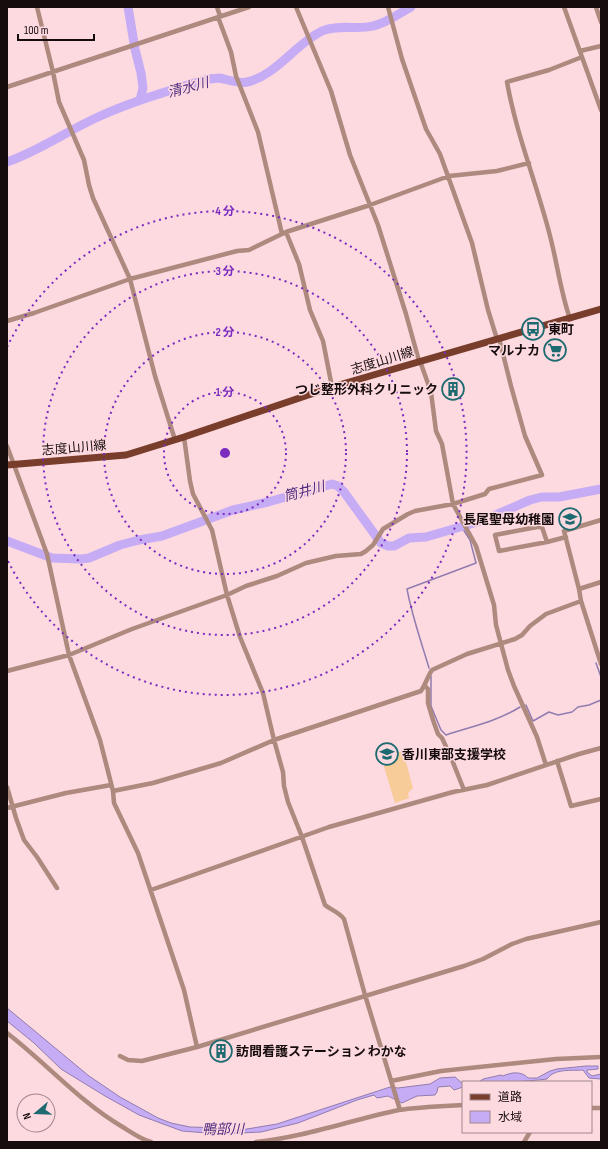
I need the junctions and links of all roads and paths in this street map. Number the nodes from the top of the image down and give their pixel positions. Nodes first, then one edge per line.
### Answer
1 (37, 7) edge
2 (217, 7) edge
3 (249, 7) edge
4 (296, 7) edge
5 (388, 7) edge
6 (564, 7) edge
7 (596, 7) edge
8 (219, 17) junction
9 (601, 22) edge
10 (601, 46) edge
11 (580, 51) junction
12 (582, 57) junction
13 (53, 72) junction
14 (7, 86) edge
15 (601, 110) edge
16 (529, 163) junction
17 (449, 176) junction
18 (370, 205) junction
19 (284, 233) junction
20 (130, 279) junction
21 (601, 310) edge
22 (570, 319) junction
23 (7, 321) edge
24 (498, 339) junction
25 (420, 361) junction
26 (332, 387) junction
27 (184, 437) junction
28 (175, 440) junction
29 (7, 446) edge
30 (10, 464) edge
31 (453, 504) junction
32 (601, 520) edge
33 (566, 537) junction
34 (546, 542) junction
35 (601, 582) edge
36 (578, 589) junction
37 (227, 595) junction
38 (581, 601) junction
39 (501, 644) junction
40 (69, 655) junction
41 (601, 664) edge
42 (7, 671) edge
43 (425, 686) junction
44 (274, 740) junction
45 (601, 748) edge
46 (557, 761) junction
47 (546, 765) junction
48 (110, 785) junction
49 (7, 787) edge
50 (464, 790) junction
51 (113, 791) junction
52 (601, 799) edge
53 (7, 808) edge
54 (13, 808) junction
55 (302, 837) junction
56 (57, 888) dead end
57 (151, 890) junction
58 (601, 922) edge
59 (365, 995) junction
60 (7, 1033) edge
61 (197, 1047) junction
62 (120, 1056) dead end
63 (601, 1057) edge
64 (391, 1082) junction
65 (462, 1105) edge
66 (399, 1108) junction
67 (529, 1133) edge
68 (149, 1141) edge
69 (271, 1141) edge
70 (139, 1142) edge
71 (256, 1142) edge
72 (524, 1142) edge

1 - 13 street
2 - 8 street
3 - 8 street
4 - 18 street
5 - 17 street
6 - 11 street
7 - 9 street
8 - 13 street
8 - 19 street
10 - 11 street
11 - 12 street
12 - 15 street
12 - 16 street
13 - 14 street
13 - 20 street
16 - 17 street
16 - 22 street
17 - 18 street
17 - 24 street
18 - 19 street
18 - 25 street
19 - 20 street
19 - 26 street
20 - 23 street
20 - 28 street
21 - 22 main road, 志度山川線
22 - 24 main road, 志度山川線
24 - 25 main road, 志度山川線
24 - 31 street
25 - 26 main road, 志度山川線
25 - 31 street
26 - 27 main road, 志度山川線
27 - 28 main road, 志度山川線
27 - 37 street
28 - 30 main road, 志度山川線
29 - 30 street
30 - 40 street
31 - 37 street
31 - 39 street
32 - 33 street
33 - 34 street
33 - 36 street
34 - 34 street
35 - 36 street
36 - 38 street
37 - 40 street
37 - 44 street
38 - 39 street
38 - 41 street
39 - 43 street
39 - 47 street
40 - 42 street
40 - 48 street
43 - 44 street
43 - 50 street
44 - 51 street
44 - 55 street
45 - 46 street
46 - 47 street
46 - 52 street
47 - 50 street
48 - 51 street
48 - 54 street
49 - 54 street
50 - 55 street
51 - 57 street
53 - 54 street
54 - 56 street
55 - 57 street
55 - 59 street
57 - 61 street
58 - 59 street
59 - 61 street
59 - 64 street
60 - 68 street
61 - 62 street
63 - 64 street
64 - 66 street
65 - 66 street
66 - 69 street
67 - 72 street
68 - 70 street
69 - 71 street

